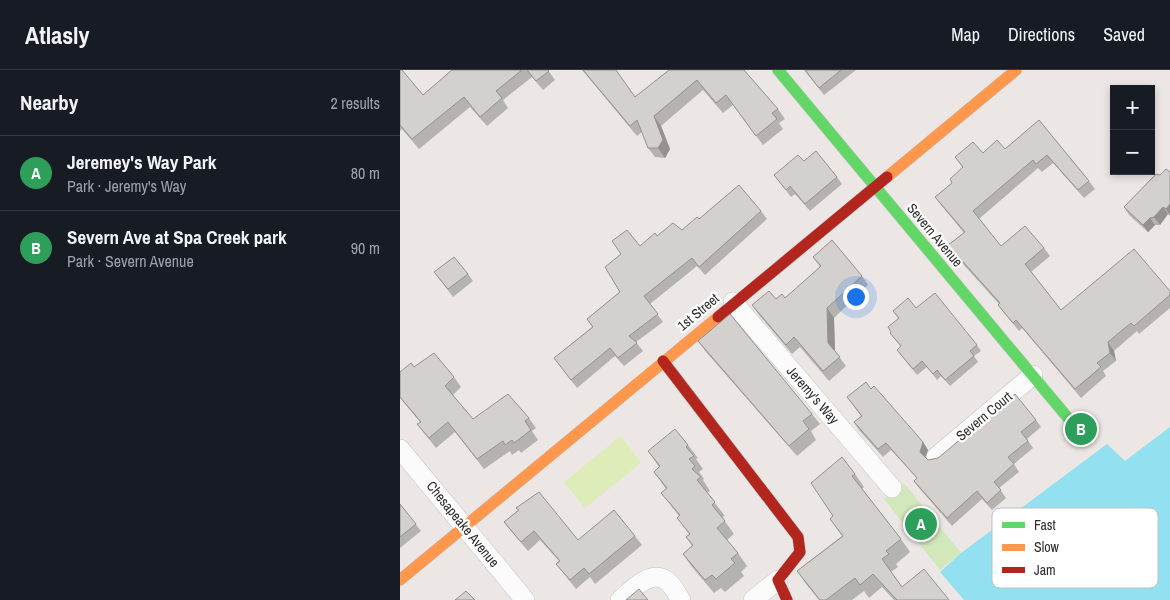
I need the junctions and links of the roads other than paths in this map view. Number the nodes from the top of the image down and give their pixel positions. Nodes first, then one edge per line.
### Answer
1 (778, 70) edge
2 (1016, 70) edge
3 (875, 187) junction
4 (733, 302) junction
5 (663, 361) junction
6 (1033, 375) junction
7 (1068, 418) dead end
8 (400, 449) edge
9 (936, 456) edge
10 (892, 488) dead end
11 (465, 526) junction
12 (400, 580) edge
13 (778, 580) junction
14 (525, 600) edge
15 (620, 600) edge
16 (680, 600) edge
17 (753, 600) edge
18 (787, 600) edge

1 - 3 street, Severn Avenue
2 - 3 street, 1st Street
3 - 4 street, 1st Street
3 - 6 street, Severn Avenue
4 - 5 street, 1st Street
4 - 10 street, Jeremy's Way
5 - 11 street, 1st Street
5 - 13 street
6 - 7 street, Severn Avenue
6 - 9 street, Severn Court
8 - 11 street, Chesapeake Avenue
11 - 12 street, 1st Street
11 - 14 street, Chesapeake Avenue
13 - 17 street
13 - 18 street
15 - 16 street

